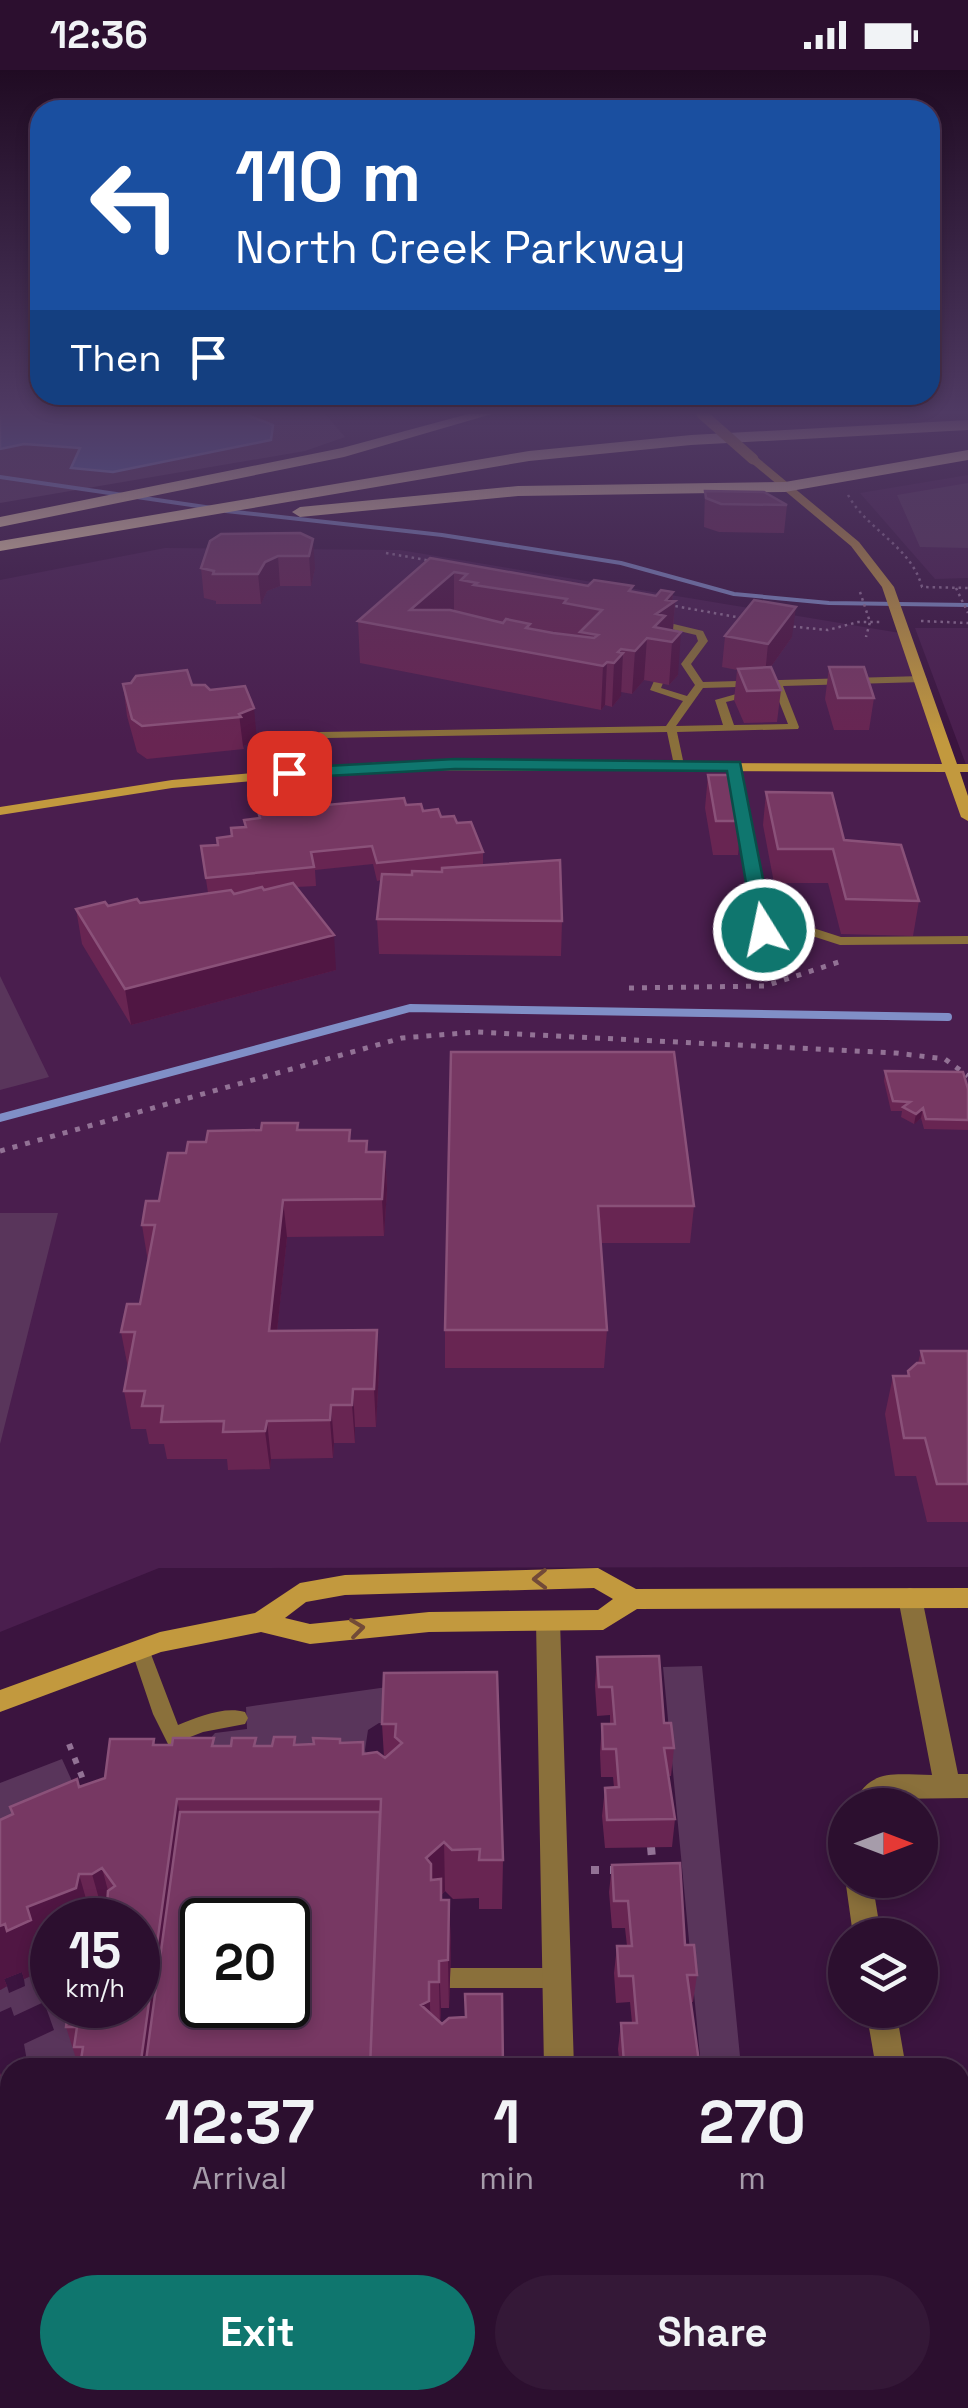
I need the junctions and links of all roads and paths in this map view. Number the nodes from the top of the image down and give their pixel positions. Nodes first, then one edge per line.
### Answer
1 (26, 523) edge
2 (115, 523) edge
3 (211, 523) edge
4 (828, 523) edge
5 (870, 523) edge
6 (0, 527) edge
7 (0, 544) edge
8 (386, 553) dead end
9 (0, 560) edge
10 (432, 561) edge
11 (956, 588) junction
12 (968, 588) edge
13 (860, 592) dead end
14 (657, 603) edge
15 (968, 613) edge
16 (900, 619) junction
17 (752, 620) edge
18 (870, 620) junction
19 (650, 621) edge
20 (968, 623) edge
21 (784, 626) edge
22 (866, 638) dead end
23 (922, 679) junction
24 (658, 683) dead end
25 (700, 685) junction
26 (779, 687) junction
27 (689, 700) junction
28 (772, 708) edge
29 (787, 708) junction
30 (723, 710) junction
31 (738, 710) dead end
32 (671, 726) junction
33 (730, 729) junction
34 (679, 765) junction
35 (734, 766) junction
36 (950, 768) junction
37 (968, 768) edge
38 (325, 770) junction
39 (0, 811) edge
40 (968, 817) edge
41 (968, 940) edge
42 (861, 958) dead end
43 (629, 988) dead end
44 (968, 1076) edge
45 (0, 1150) edge
46 (910, 1598) junction
47 (968, 1598) edge
48 (632, 1599) junction
49 (548, 1620) junction
50 (261, 1622) junction
51 (140, 1649) junction
52 (0, 1701) edge
53 (238, 1718) dead end
54 (173, 1735) junction
55 (68, 1744) dead end
56 (194, 1774) edge
57 (958, 1786) edge
58 (879, 1788) edge
59 (88, 1792) edge
60 (651, 1847) dead end
61 (637, 1869) edge
62 (652, 1869) junction
63 (590, 1870) dead end
64 (622, 1870) edge
65 (654, 1880) edge
66 (450, 1978) edge
67 (557, 1978) junction
68 (883, 2028) edge
69 (560, 2058) edge
70 (889, 2058) edge

1 - 6 highway
2 - 7 highway
3 - 9 highway
4 - 16 main road
5 - 11 path
8 - 10 path
11 - 12 path
11 - 15 path
13 - 18 path
14 - 17 path
16 - 18 path
16 - 20 path
16 - 23 main road
18 - 21 path
18 - 22 path
19 - 25 lane
23 - 26 lane
23 - 36 main road
24 - 27 lane
25 - 26 lane
25 - 27 lane
26 - 29 lane
26 - 30 lane
27 - 32 lane
28 - 29 lane
29 - 33 lane
30 - 31 lane
30 - 33 lane
32 - 33 lane
32 - 34 lane
32 - 38 lane
34 - 35 main road
34 - 38 main road
35 - 36 main road
35 - 41 lane
36 - 37 main road
36 - 40 main road
38 - 39 main road
42 - 43 path
44 - 45 path
46 - 47 main road
46 - 48 main road
46 - 57 street
48 - 49 main road
48 -> 50 main road
50 -> 49 main road
49 - 67 street
50 - 51 main road
51 - 52 main road
51 - 54 lane
53 - 54 lane
54 - 56 lane
55 - 59 path
57 - 58 street
60 - 62 path
61 - 62 path
62 - 65 path
63 - 64 path
66 - 67 lane
67 - 69 street
68 - 70 street

